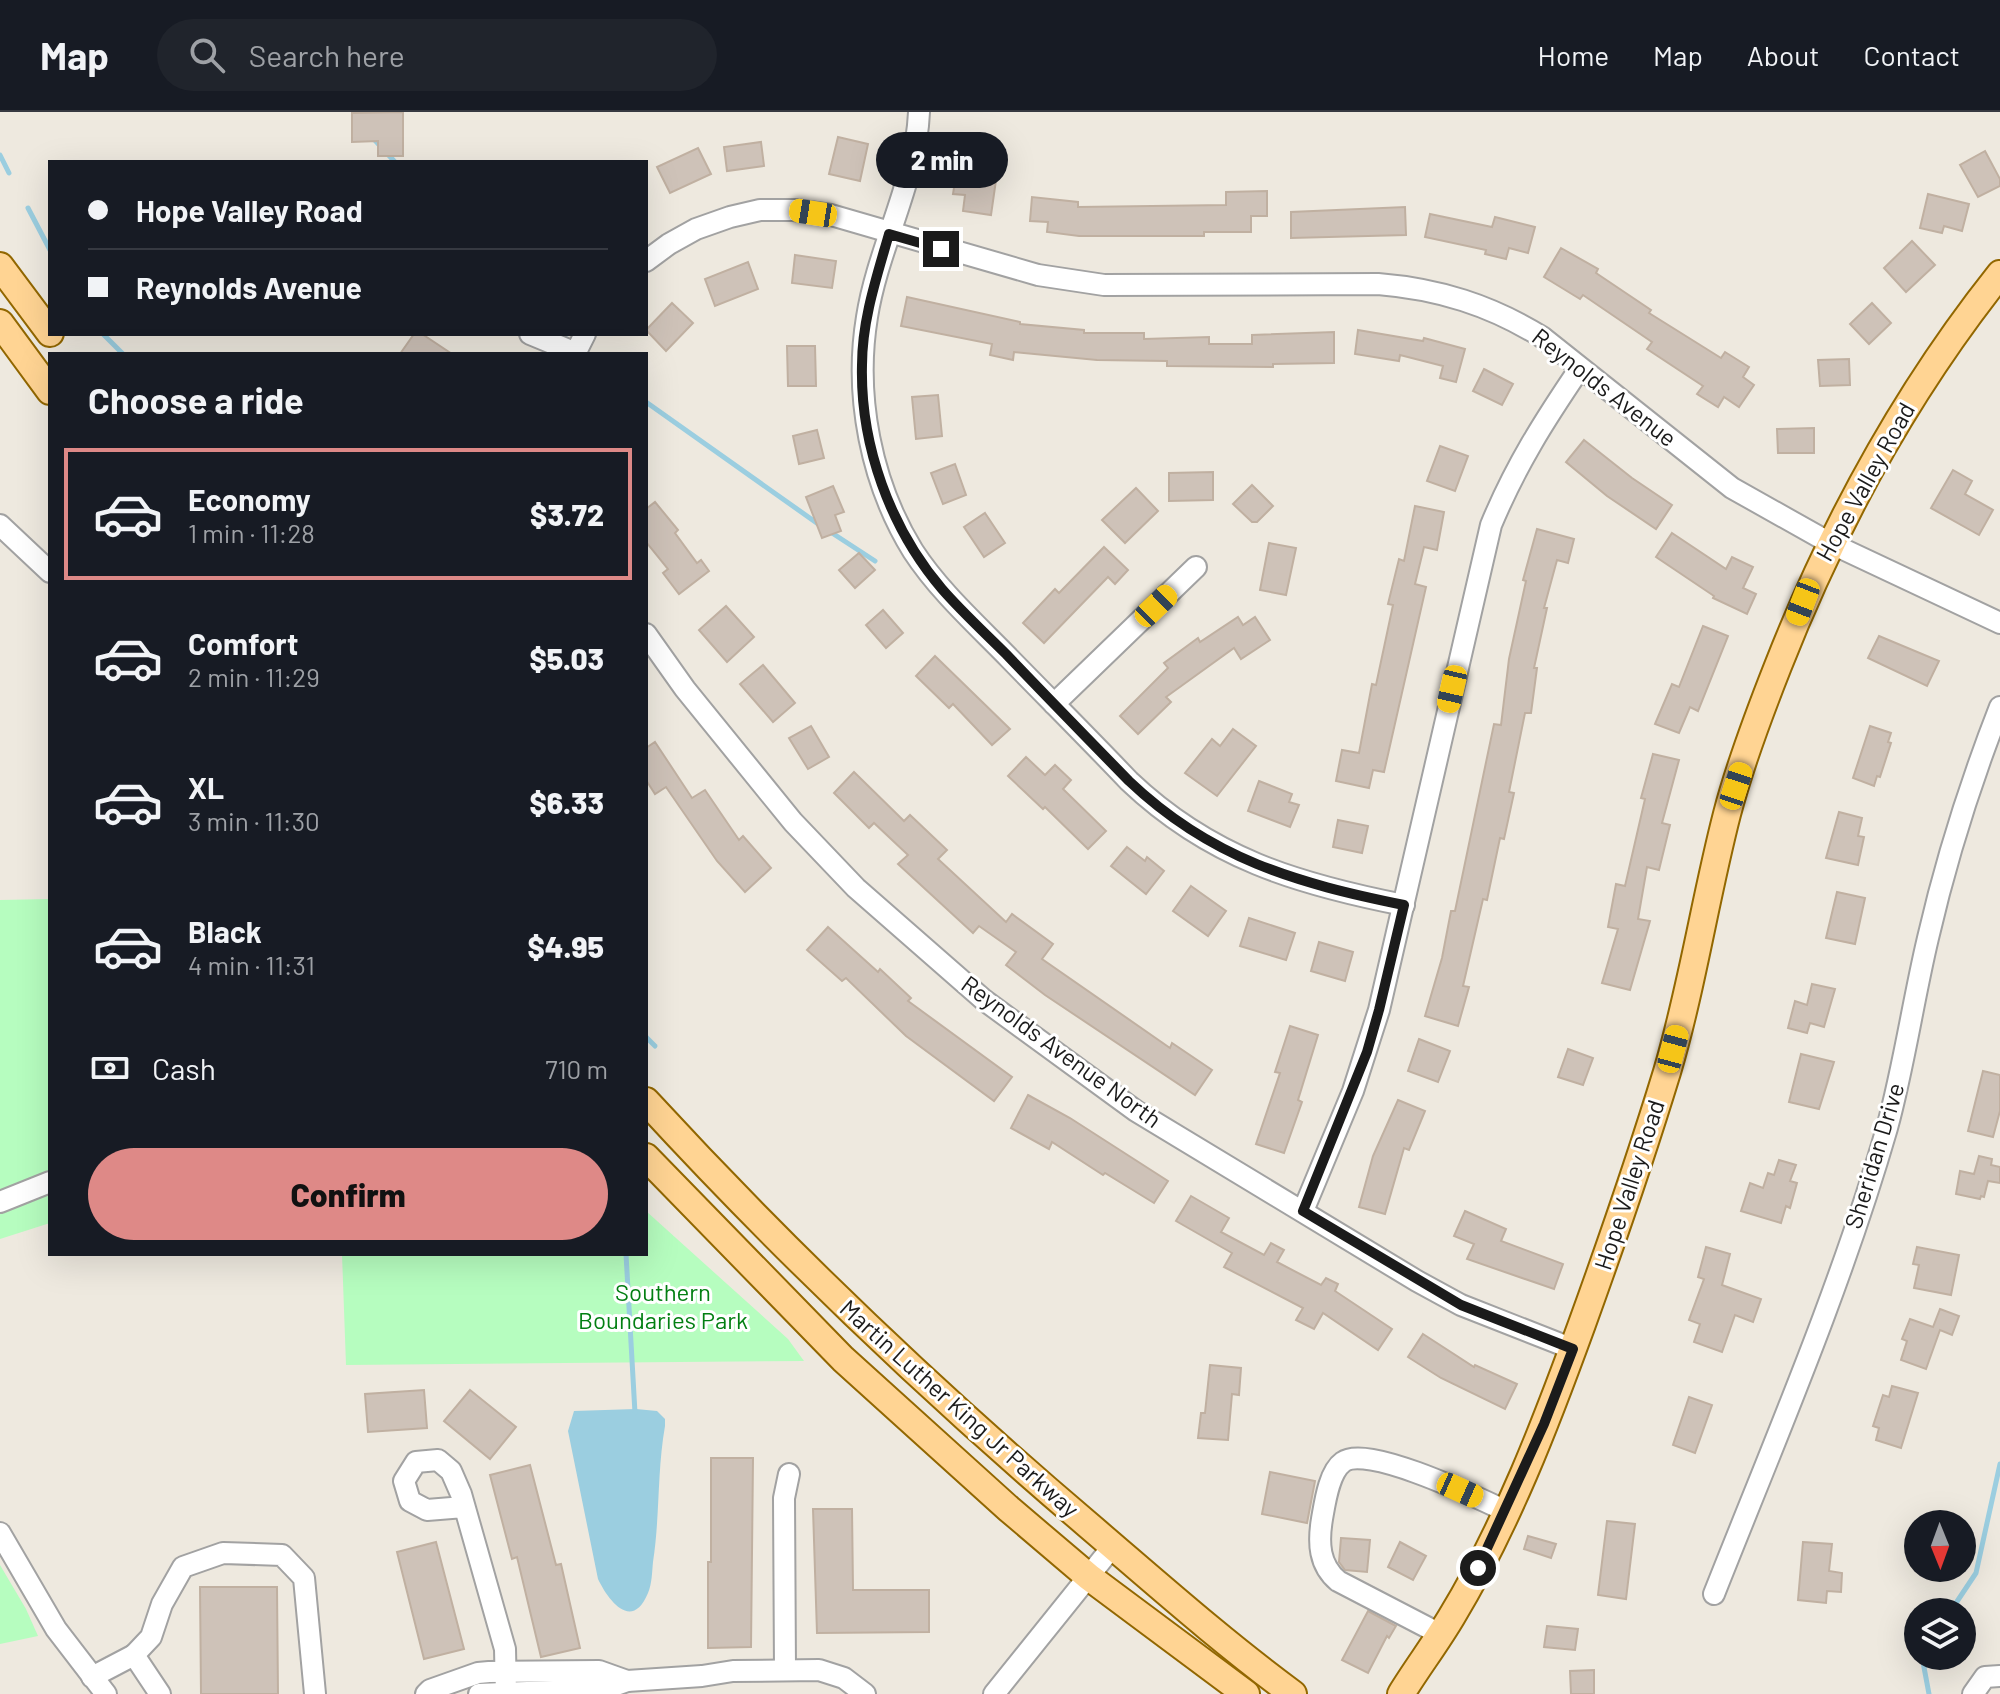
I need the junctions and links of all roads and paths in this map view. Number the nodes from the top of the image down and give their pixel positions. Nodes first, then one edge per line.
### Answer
1 (919, 112) edge
2 (889, 234) junction
3 (648, 260) edge
4 (0, 266) edge
5 (2000, 274) edge
6 (0, 323) edge
7 (48, 331) edge
8 (535, 336) edge
9 (573, 352) edge
10 (1580, 368) junction
11 (48, 388) edge
12 (0, 525) edge
13 (1830, 543) junction
14 (1196, 567) dead end
15 (48, 570) edge
16 (2000, 623) edge
17 (648, 637) edge
18 (1054, 704) junction
19 (2000, 707) edge
20 (1404, 905) junction
21 (648, 1103) edge
22 (648, 1159) edge
23 (48, 1183) edge
24 (0, 1202) edge
25 (1303, 1211) junction
26 (1573, 1349) junction
27 (789, 1474) dead end
28 (464, 1507) dead end
29 (1506, 1511) junction
30 (0, 1533) edge
31 (1113, 1546) junction
32 (1089, 1577) junction
33 (1714, 1594) dead end
34 (1440, 1634) junction
35 (134, 1655) junction
36 (785, 1670) junction
37 (506, 1672) junction
38 (2000, 1676) edge
39 (92, 1677) junction
40 (627, 1681) junction
41 (506, 1693) edge
42 (106, 1694) edge
43 (160, 1694) edge
44 (315, 1694) edge
45 (426, 1694) edge
46 (479, 1694) edge
47 (865, 1694) edge
48 (994, 1694) edge
49 (1246, 1694) edge
50 (1293, 1694) edge
51 (1401, 1694) edge
52 (1973, 1694) edge

1 - 2 street
2 - 3 street
2 - 10 street, Reynolds Avenue
2 - 18 street
4 - 7 main road
5 - 13 main road, Hope Valley Road
6 - 11 main road
8 - 9 street
10 - 13 street, Reynolds Avenue
10 - 20 street
12 - 15 street
13 - 16 street, Reynolds Avenue
13 - 26 main road, Hope Valley Road
14 - 18 street
17 - 25 street, Reynolds Avenue North
18 - 20 street
19 - 33 street, Sheridan Drive
20 - 25 street
21 - 31 main road, Martin Luther King Jr Parkway
22 - 32 main road, Martin Luther King Jr Parkway
23 - 24 street
25 - 26 street, Reynolds Avenue North
26 - 29 main road, Hope Valley Road
27 - 36 street
28 - 37 street
29 - 34 main road, Hope Valley Road
29 - 34 street
30 - 39 street
31 - 32 street
31 - 50 main road, Martin Luther King Jr Parkway
32 - 48 street
32 - 49 main road, Martin Luther King Jr Parkway
34 - 51 main road, Hope Valley Road
35 - 39 street
35 - 43 street
35 - 44 street
36 - 40 street
36 - 47 street
37 - 40 street
37 - 41 street
37 - 45 street
38 - 52 street
39 - 42 street
40 - 41 street
41 - 46 street

